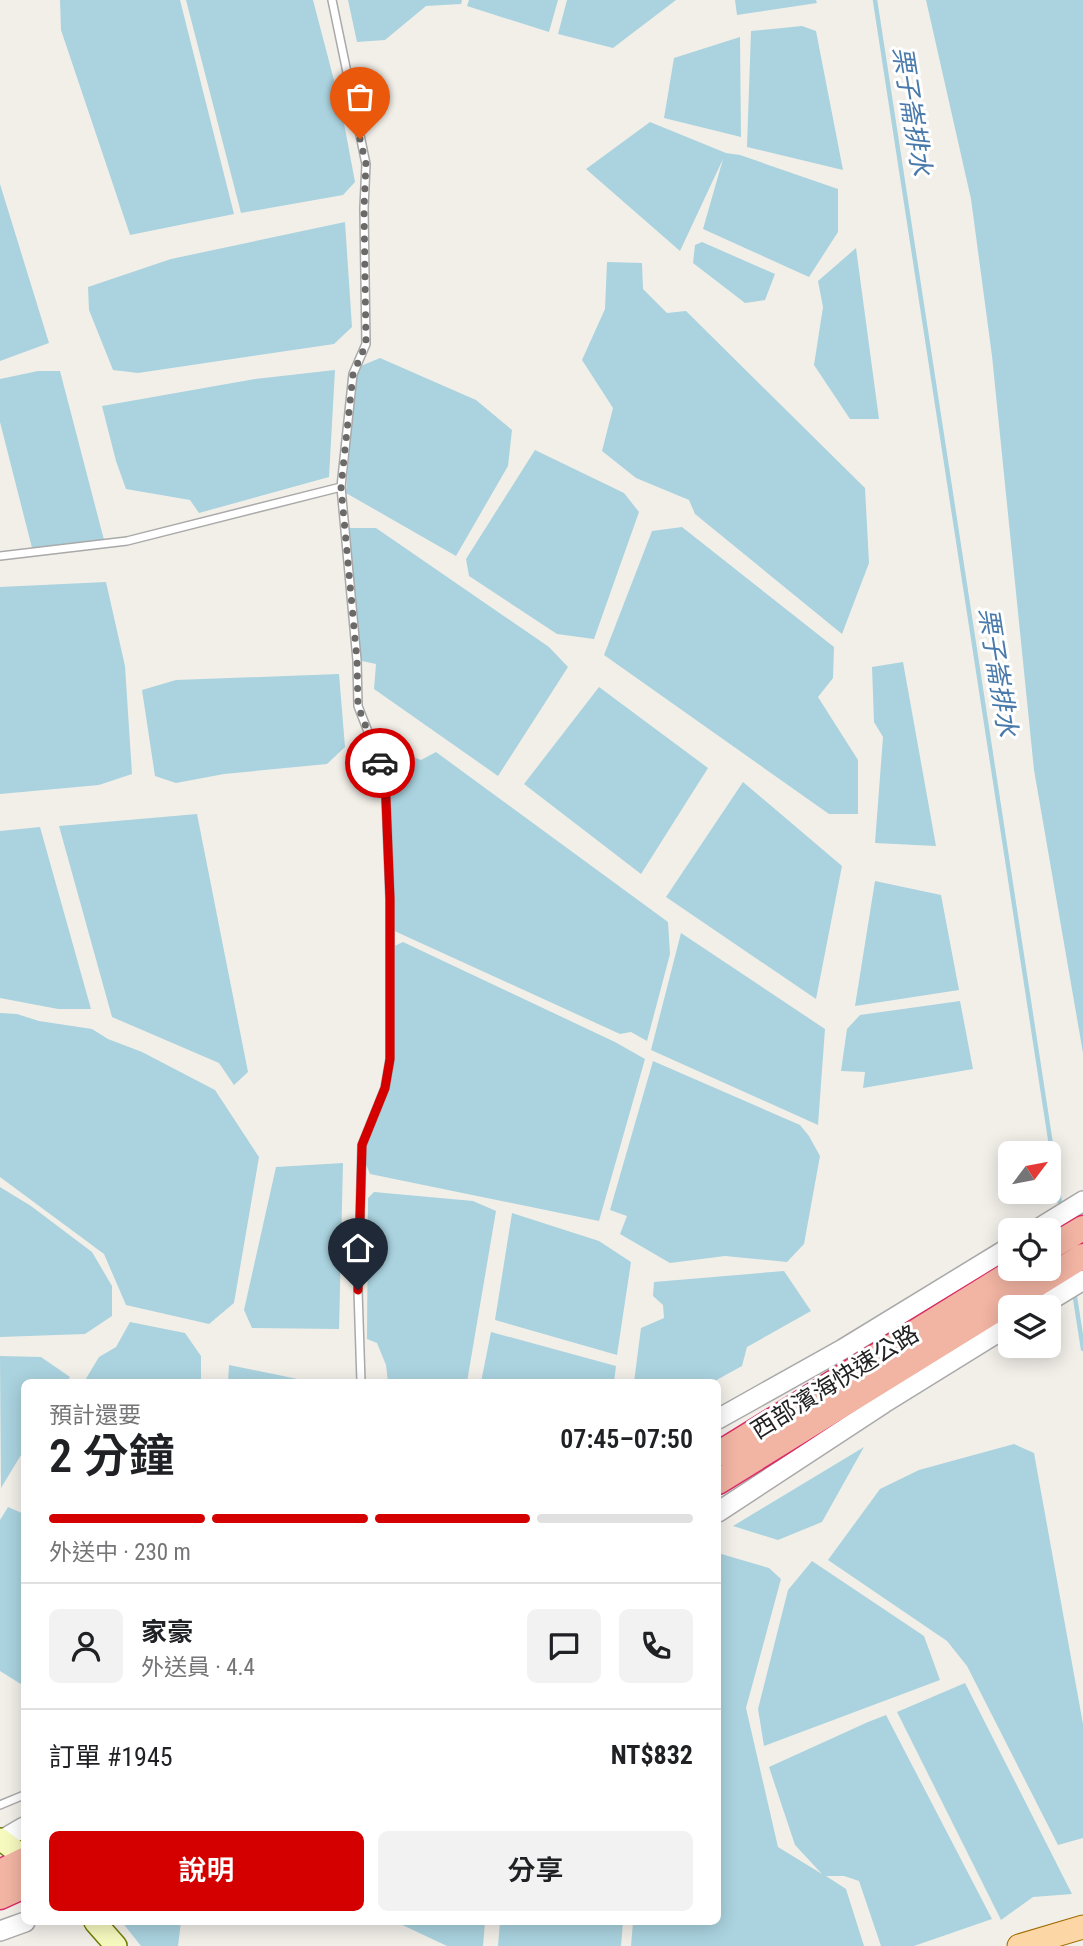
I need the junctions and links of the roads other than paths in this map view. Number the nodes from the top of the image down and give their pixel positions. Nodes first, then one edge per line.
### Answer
1 (332, 0) edge
2 (341, 487) junction
3 (0, 556) edge
4 (1083, 1201) edge
5 (1055, 1218) edge
6 (1083, 1228) edge
7 (1061, 1242) edge
8 (998, 1254) edge
9 (1083, 1256) edge
10 (1083, 1280) edge
11 (998, 1281) edge
12 (1059, 1295) edge
13 (998, 1330) edge
14 (952, 1349) junction
15 (361, 1379) edge
16 (721, 1417) edge
17 (721, 1452) edge
18 (721, 1480) edge
19 (721, 1511) edge
20 (21, 1796) edge
21 (0, 1805) edge
22 (21, 1829) edge
23 (1, 1840) edge
24 (21, 1857) edge
25 (21, 1864) edge
26 (8, 1884) edge
27 (21, 1923) edge
28 (98, 1925) edge
29 (1083, 1927) edge
30 (0, 1931) edge
31 (117, 1946) edge
32 (1019, 1946) edge

1 - 2 lane
2 - 3 lane
2 - 15 lane
4 - 5 street
6 - 7 highway
8 - 16 street
9 - 14 highway, 西部濱海快速公路
10 - 12 street
11 - 17 highway, 西部濱海快速公路
13 - 14 street
14 - 18 highway, 西部濱海快速公路
14 - 19 street
20 - 21 lane
22 - 23 street
23 - 24 main road
25 - 26 highway
27 - 30 street
28 - 31 main road
29 - 32 main road

